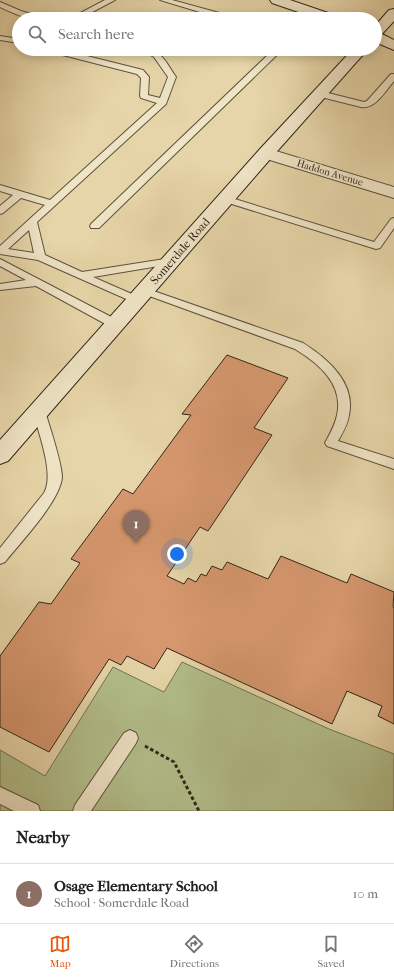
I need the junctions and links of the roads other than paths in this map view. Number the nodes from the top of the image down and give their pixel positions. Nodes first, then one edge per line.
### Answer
1 (111, 0) edge
2 (164, 0) edge
3 (277, 0) edge
4 (0, 4) edge
5 (16, 12) edge
6 (87, 12) edge
7 (206, 12) edge
8 (312, 12) edge
9 (394, 13) edge
10 (382, 27) edge
11 (0, 38) edge
12 (382, 39) edge
13 (12, 40) edge
14 (394, 46) edge
15 (77, 56) edge
16 (158, 56) edge
17 (272, 56) edge
18 (355, 56) edge
19 (394, 76) edge
20 (320, 94) junction
21 (163, 102) junction
22 (266, 153) junction
23 (0, 188) edge
24 (394, 193) edge
25 (20, 194) junction
26 (225, 199) junction
27 (52, 204) junction
28 (0, 211) edge
29 (394, 221) edge
30 (32, 222) junction
31 (95, 226) dead end
32 (0, 251) edge
33 (40, 257) junction
34 (171, 261) junction
35 (0, 262) edge
36 (84, 275) junction
37 (36, 282) junction
38 (0, 287) edge
39 (141, 296) junction
40 (115, 324) junction
41 (39, 411) junction
42 (0, 455) edge
43 (394, 464) edge
44 (0, 558) edge
45 (130, 738) road end
46 (0, 795) edge
47 (32, 811) edge
48 (81, 811) edge

1 - 6 lane
2 - 7 lane
3 - 8 main road
4 - 5 lane
9 - 10 main road
11 - 13 lane
12 - 14 main road
15 - 21 lane
16 - 21 lane
17 - 31 lane
18 - 20 main road, Somerdale Road
19 - 20 lane
20 - 22 main road, Somerdale Road
21 - 27 lane
22 - 24 main road, Haddon Avenue
22 - 26 main road, Somerdale Road
23 - 25 lane
25 - 27 lane
25 - 28 lane
26 - 29 lane
26 - 34 main road, Somerdale Road
27 - 30 lane
30 - 32 lane
30 - 33 lane
32 - 33 lane
33 - 36 lane
34 - 36 lane
34 - 39 main road, Somerdale Road
35 - 37 lane
36 - 39 lane
37 - 38 lane
37 - 40 lane
39 - 40 main road, Somerdale Road
39 - 43 lane
40 - 41 main road, Somerdale Road
41 - 42 main road, Somerdale Road
41 - 44 lane
45 - 48 lane
46 - 47 lane

